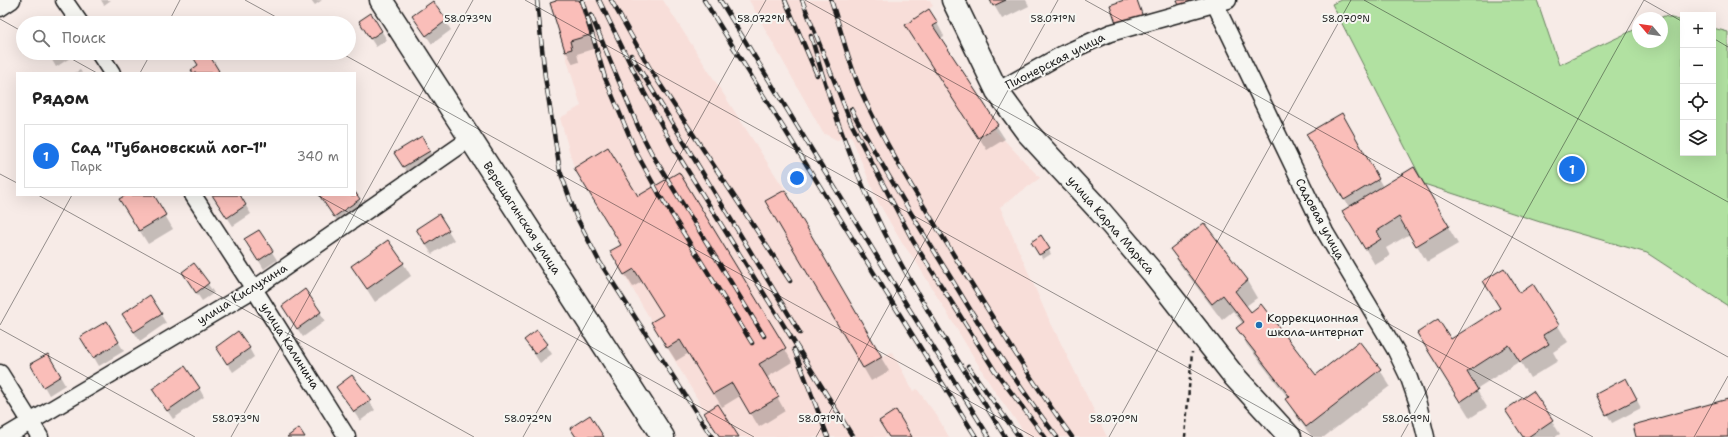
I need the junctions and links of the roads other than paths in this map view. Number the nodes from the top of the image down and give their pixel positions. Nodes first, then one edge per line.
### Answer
1 (12, 0) edge
2 (64, 0) edge
3 (381, 0) edge
4 (953, 0) edge
5 (1219, 1) edge
6 (0, 8) edge
7 (75, 16) edge
8 (104, 60) edge
9 (111, 72) edge
10 (997, 91) junction
11 (471, 138) junction
12 (194, 196) edge
13 (254, 288) junction
14 (0, 373) edge
15 (30, 422) junction
16 (5, 437) edge
17 (40, 437) edge
18 (347, 437) edge
19 (663, 437) edge
20 (1290, 437) edge
21 (1426, 437) edge

1 - 6 street
2 - 7 street
3 - 11 main road, Верещагинская улица
4 - 10 main road, улица Карла Маркса
5 - 10 street, Пионерская улица
5 - 21 street, Садовая улица
8 - 9 street
10 - 20 main road, улица Карла Маркса
11 - 13 street, улица Кислухина
11 - 19 main road, Верещагинская улица
12 - 13 street, улица Калинина
13 - 15 street, улица Кислухина
13 - 18 street, улица Калинина
14 - 15 street
15 - 16 street, улица Кислухина
15 - 17 street

